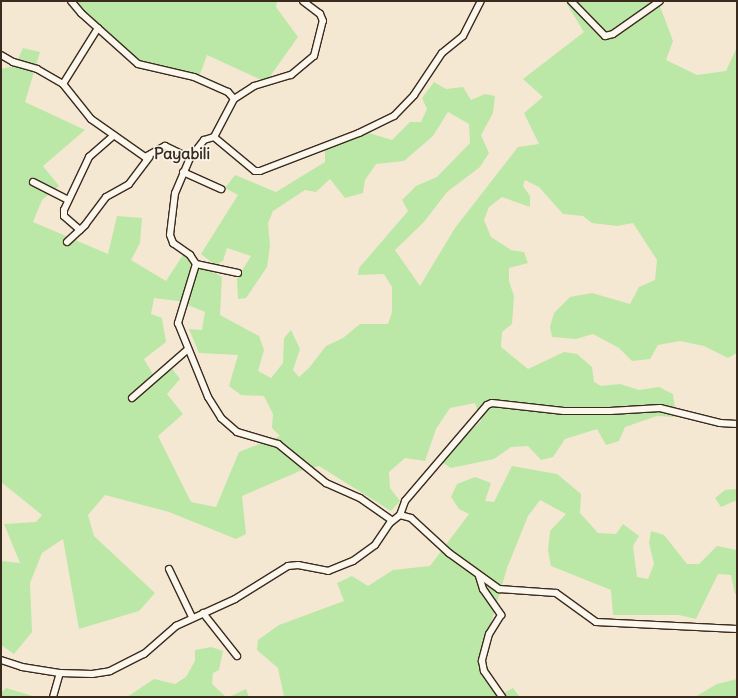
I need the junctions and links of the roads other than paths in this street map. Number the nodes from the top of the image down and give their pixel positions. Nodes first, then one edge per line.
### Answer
1 (71, 1) edge
2 (303, 1) edge
3 (481, 1) edge
4 (571, 1) edge
5 (660, 1) edge
6 (98, 28) junction
7 (1, 55) edge
8 (63, 84) junction
9 (234, 99) junction
10 (114, 135) junction
11 (214, 137) junction
12 (149, 157) junction
13 (190, 158) junction
14 (183, 172) junction
15 (33, 182) dead end
16 (221, 189) dead end
17 (68, 200) junction
18 (80, 230) junction
19 (67, 242) dead end
20 (196, 264) junction
21 (238, 273) dead end
22 (187, 350) junction
23 (132, 398) dead end
24 (737, 424) edge
25 (400, 515) junction
26 (392, 520) junction
27 (169, 569) dead end
28 (479, 576) junction
29 (202, 613) junction
30 (192, 617) junction
31 (737, 629) edge
32 (237, 656) dead end
33 (1, 660) edge
34 (60, 673) junction
35 (54, 697) edge
36 (502, 697) edge

1 - 6 street
2 - 9 street
3 - 11 street
4 - 5 street
6 - 8 street
6 - 9 street
7 - 8 street
8 - 10 street
9 - 11 street
10 - 12 street
10 - 17 street
11 - 13 street
12 - 13 street
12 - 18 street
13 - 14 street
14 - 16 street
14 - 20 street
15 - 17 street
17 - 18 street
18 - 19 street
20 - 21 street
20 - 22 street
22 - 23 street
22 - 26 street
24 - 25 street
25 - 26 street
25 - 28 street
26 - 29 street
27 - 30 street
28 - 31 street
28 - 36 street
29 - 30 street
29 - 32 street
30 - 34 street
33 - 34 street
34 - 35 street

